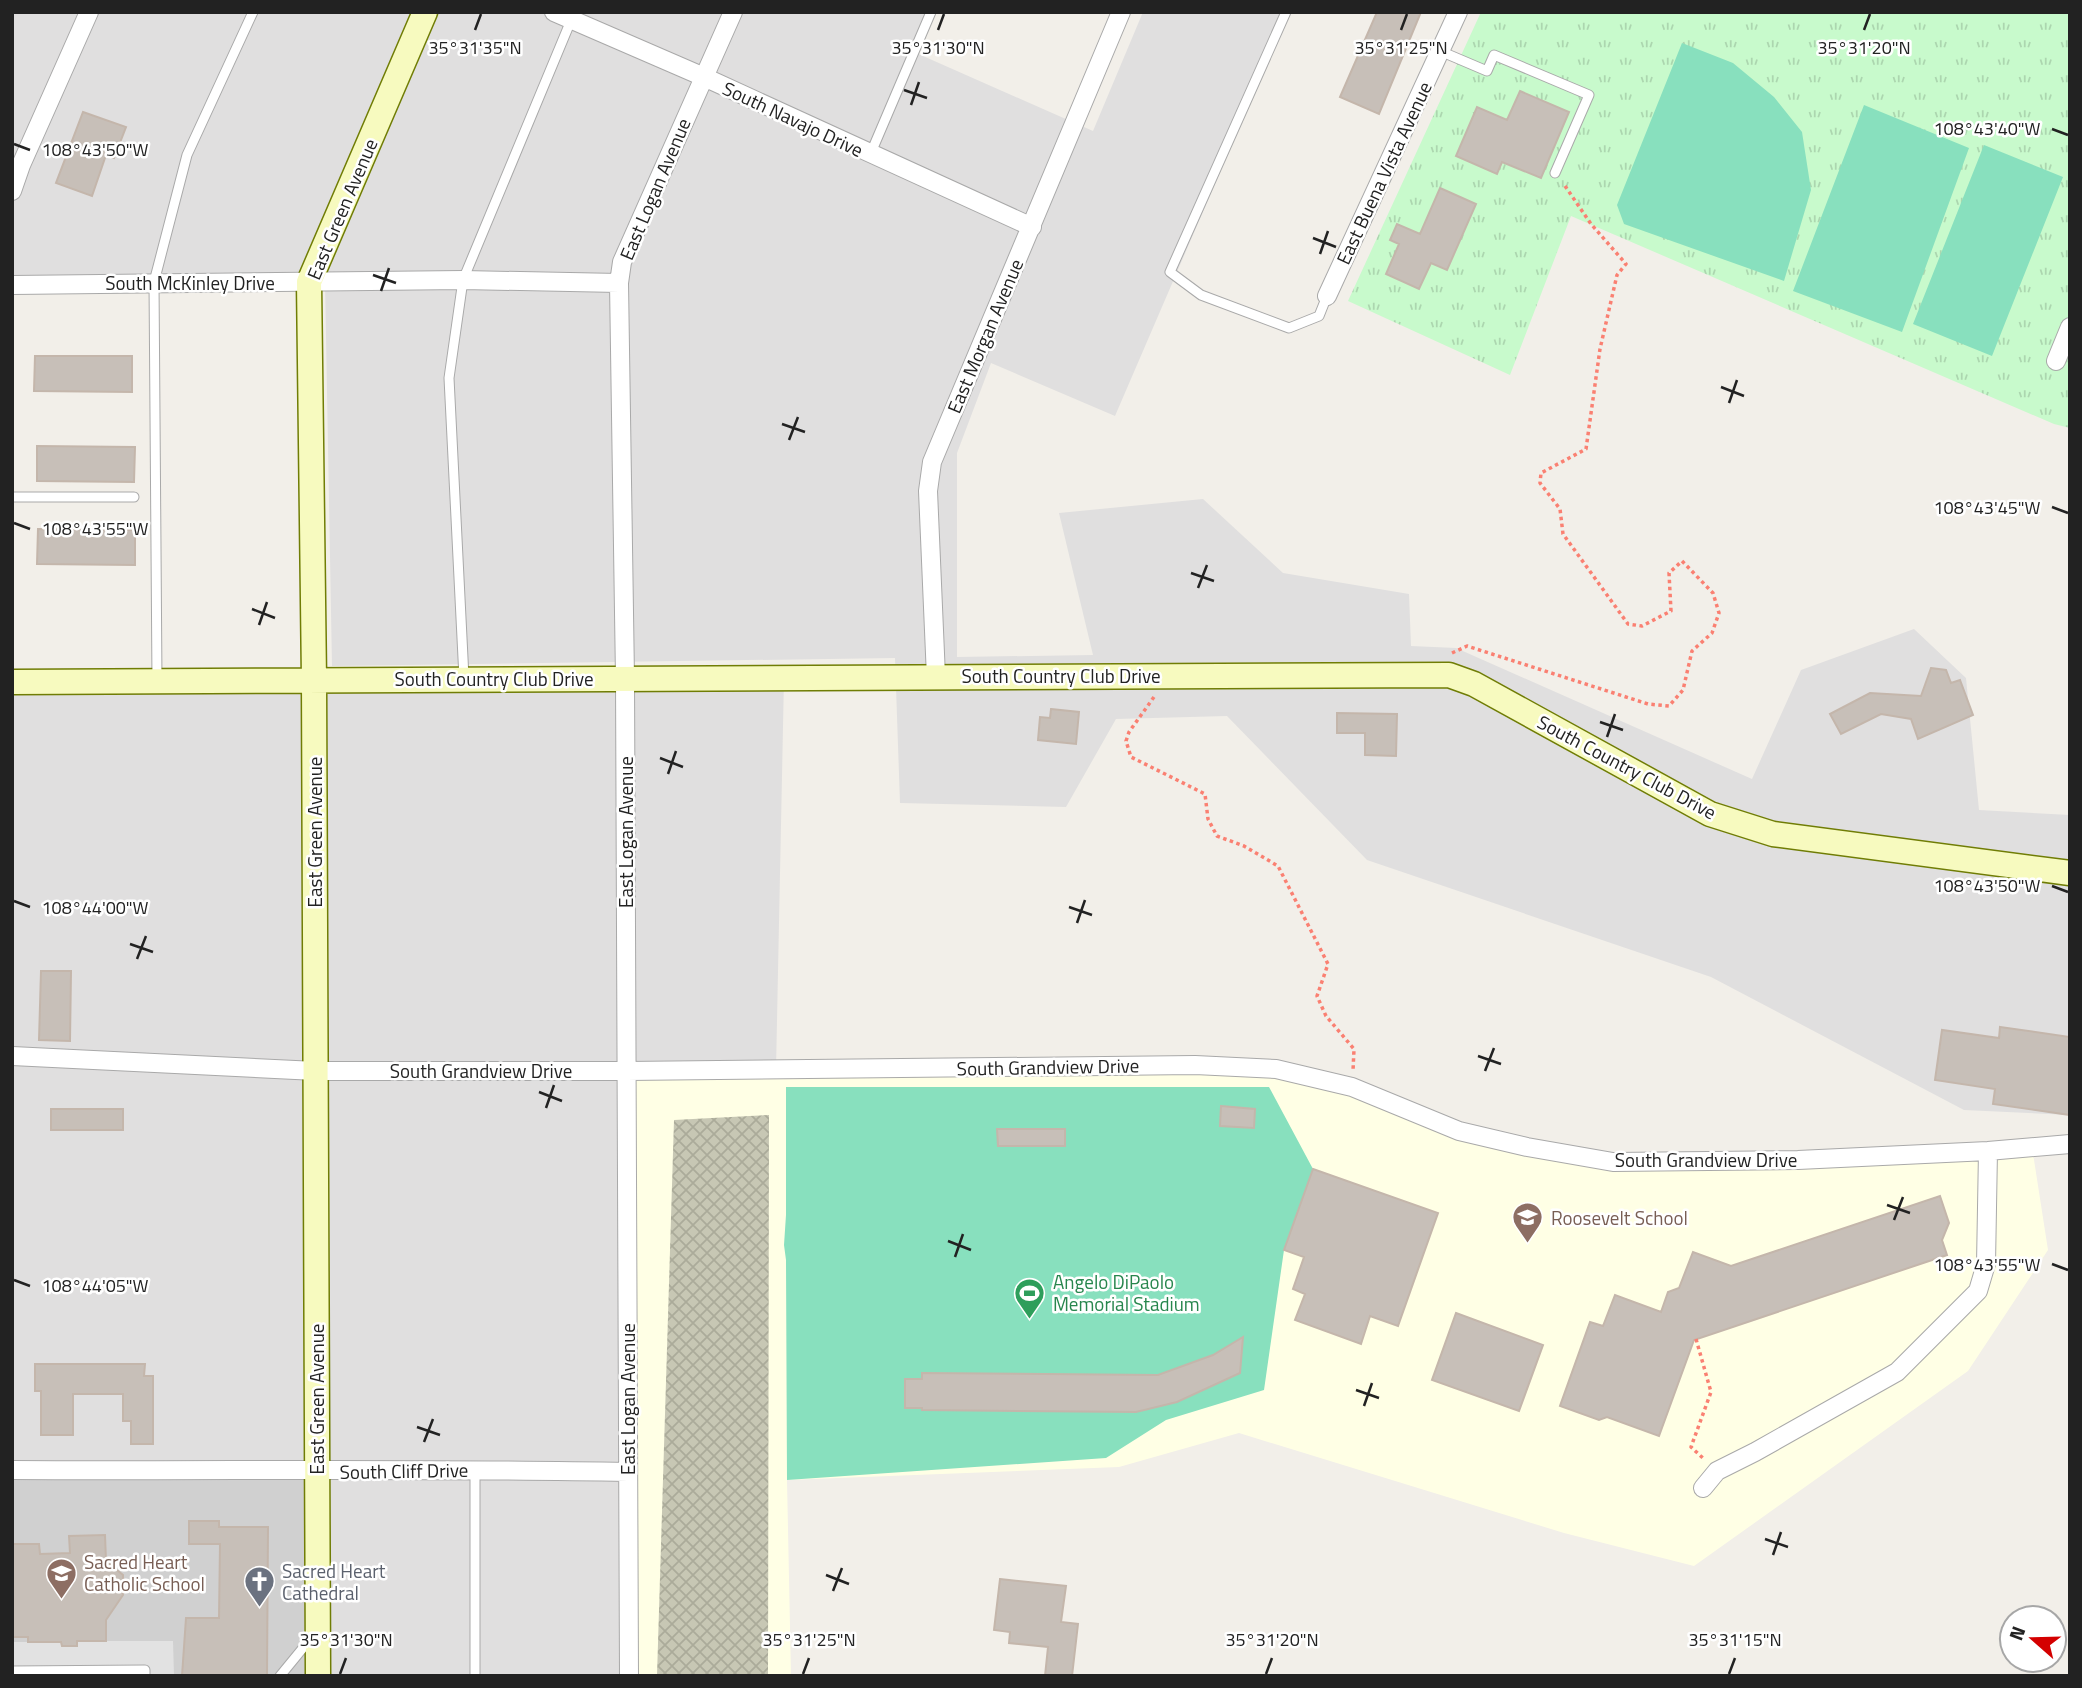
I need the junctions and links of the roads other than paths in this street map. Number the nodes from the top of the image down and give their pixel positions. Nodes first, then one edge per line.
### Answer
1 (89, 12) edge
2 (253, 12) edge
3 (425, 12) edge
4 (554, 12) edge
5 (733, 12) edge
6 (931, 12) edge
7 (1121, 12) edge
8 (1286, 12) edge
9 (1458, 12) edge
10 (573, 16) edge
11 (1440, 51) junction
12 (704, 77) junction
13 (870, 155) junction
14 (1556, 173) road end
15 (12, 191) edge
16 (1032, 226) junction
17 (463, 279) junction
18 (154, 282) junction
19 (309, 282) junction
20 (619, 283) junction
21 (12, 285) edge
22 (1327, 296) joint
23 (2070, 327) edge
24 (2056, 361) dead end
25 (134, 496) dead end
26 (12, 497) edge
27 (936, 677) junction
28 (625, 678) junction
29 (464, 679) junction
30 (314, 680) junction
31 (157, 681) junction
32 (12, 682) edge
33 (2070, 873) edge
34 (12, 1056) edge
35 (316, 1070) junction
36 (627, 1072) junction
37 (2070, 1144) edge
38 (1988, 1151) junction
39 (475, 1469) junction
40 (12, 1470) edge
41 (317, 1472) junction
42 (628, 1472) junction
43 (1703, 1488) dead end
44 (318, 1630) junction
45 (12, 1671) edge
46 (145, 1676) edge
47 (280, 1676) edge
48 (318, 1676) edge
49 (475, 1676) edge
50 (629, 1676) edge

1 - 15 street
2 - 18 lane
3 - 19 main road, East Green Avenue
4 - 10 street, South Navajo Drive
5 - 12 street, East Logan Avenue
6 - 13 lane
7 - 16 street, East Morgan Avenue
8 - 22 lane
9 - 11 street, East Buena Vista Avenue
10 - 12 street, South Navajo Drive
10 - 17 lane
11 - 14 lane
11 - 22 street, East Buena Vista Avenue
12 - 13 street, South Navajo Drive
12 - 20 street, East Logan Avenue
13 - 16 street, South Navajo Drive
16 - 27 street, East Morgan Avenue
17 - 19 street, South McKinley Drive
17 - 20 street, South McKinley Drive
17 - 29 lane
18 - 19 street, South McKinley Drive
18 - 21 street, South McKinley Drive
18 - 31 lane
19 - 30 main road, East Green Avenue
20 - 28 street, East Logan Avenue
23 - 24 street
25 - 26 lane
27 - 28 main road, South Country Club Drive
27 - 33 main road, South Country Club Drive
28 - 29 main road, South Country Club Drive
28 - 36 street, East Logan Avenue
29 - 30 main road, South Country Club Drive
30 - 31 main road, South Country Club Drive
30 - 35 main road, East Green Avenue
31 - 32 main road, South Country Club Drive
34 - 35 street, South Grandview Drive
35 - 36 street, South Grandview Drive
35 - 41 main road, East Green Avenue
36 - 38 street, South Grandview Drive
36 - 42 street, East Logan Avenue
37 - 38 street, South Grandview Drive
38 - 43 street
39 - 41 street, South Cliff Drive
39 - 42 street, South Cliff Drive
39 - 49 lane
40 - 41 street, South Cliff Drive
41 - 44 main road, East Green Avenue
42 - 50 street, East Logan Avenue
44 - 47 lane
44 - 48 main road, East Green Avenue
45 - 46 lane

